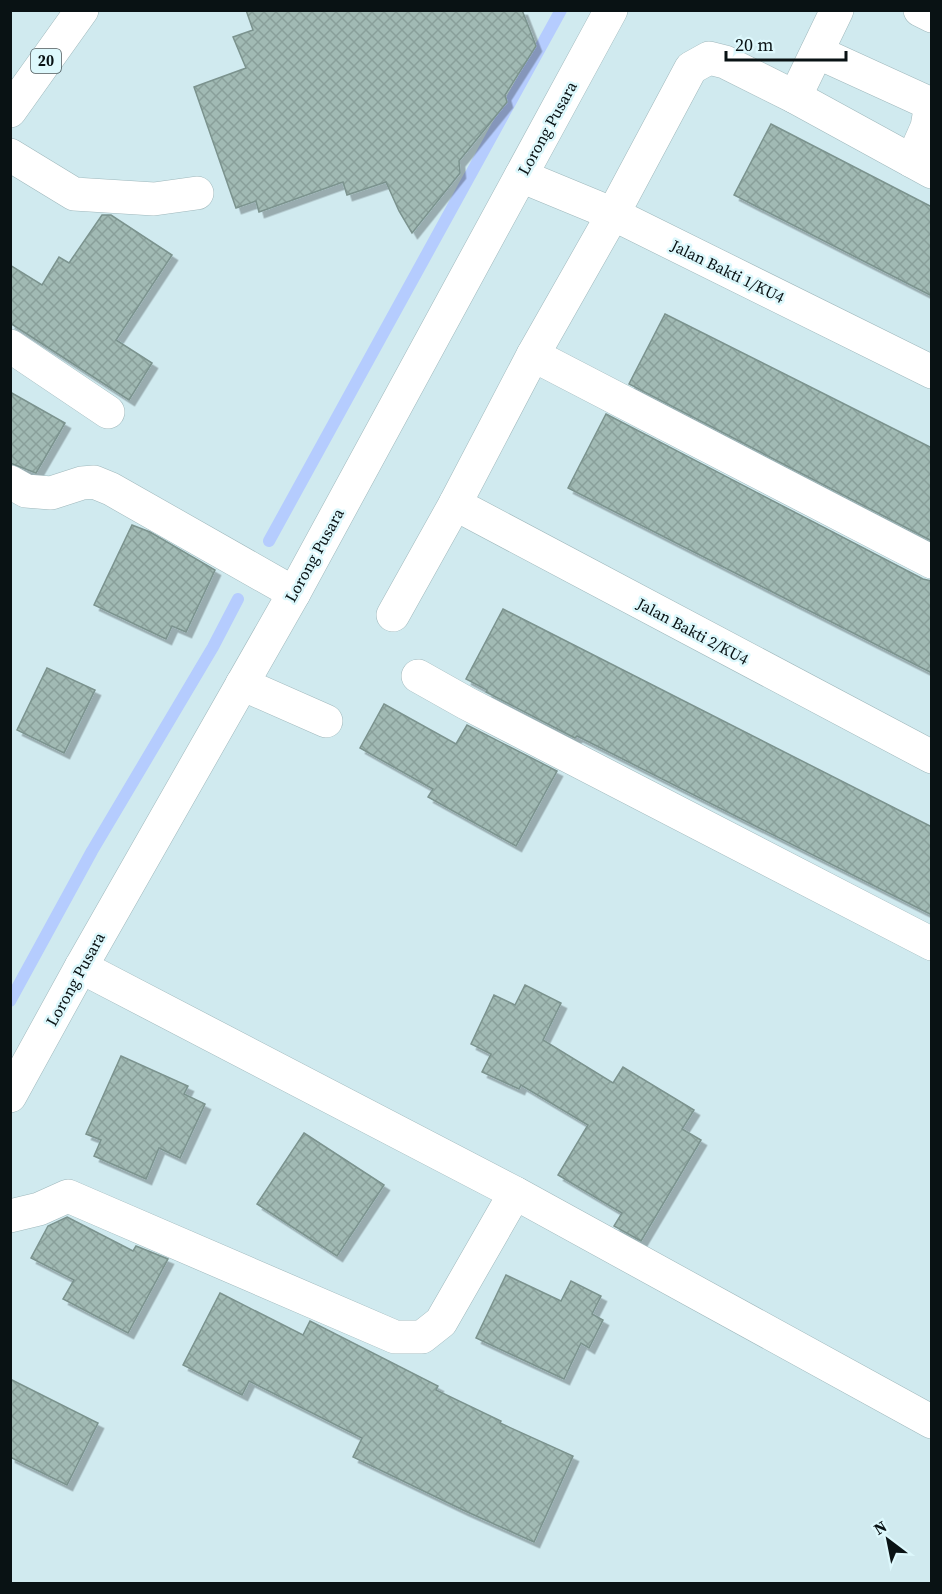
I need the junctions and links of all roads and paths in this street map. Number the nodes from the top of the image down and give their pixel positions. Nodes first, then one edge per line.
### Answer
1 (82, 10) edge
2 (611, 10) edge
3 (837, 10) edge
4 (920, 10) edge
5 (932, 16) edge
6 (817, 52) junction
7 (795, 97) junction
8 (12, 101) edge
9 (10, 155) edge
10 (922, 166) edge
11 (521, 176) junction
12 (197, 192) dead end
13 (613, 214) junction
14 (10, 346) edge
15 (533, 355) junction
16 (932, 372) edge
17 (108, 411) dead end
18 (10, 482) edge
19 (455, 504) junction
20 (932, 562) edge
21 (294, 593) junction
22 (393, 615) dead end
23 (418, 676) dead end
24 (242, 684) junction
25 (326, 721) dead end
26 (932, 757) edge
27 (932, 944) edge
28 (81, 967) junction
29 (10, 1096) edge
30 (515, 1193) junction
31 (10, 1216) edge
32 (932, 1422) edge

1 - 8 main road, 20
2 - 11 main road, Lorong Pusara
3 - 6 main road
4 - 5 main road
6 - 7 main road
6 - 10 main road
7 - 10 main road
7 - 13 main road
9 - 12 main road
11 - 13 main road, Jalan Bakti 1/KU4
11 - 21 main road, Lorong Pusara
13 - 15 main road
13 - 16 main road, Jalan Bakti 1/KU4
14 - 17 main road
15 - 19 main road
15 - 20 main road
18 - 21 main road
19 - 22 main road
19 - 26 main road, Jalan Bakti 2/KU4
21 - 24 main road, Lorong Pusara
23 - 27 main road
24 - 25 main road
24 - 28 main road, Lorong Pusara
28 - 29 main road, Lorong Pusara
28 - 30 main road
30 - 31 main road
30 - 32 main road

